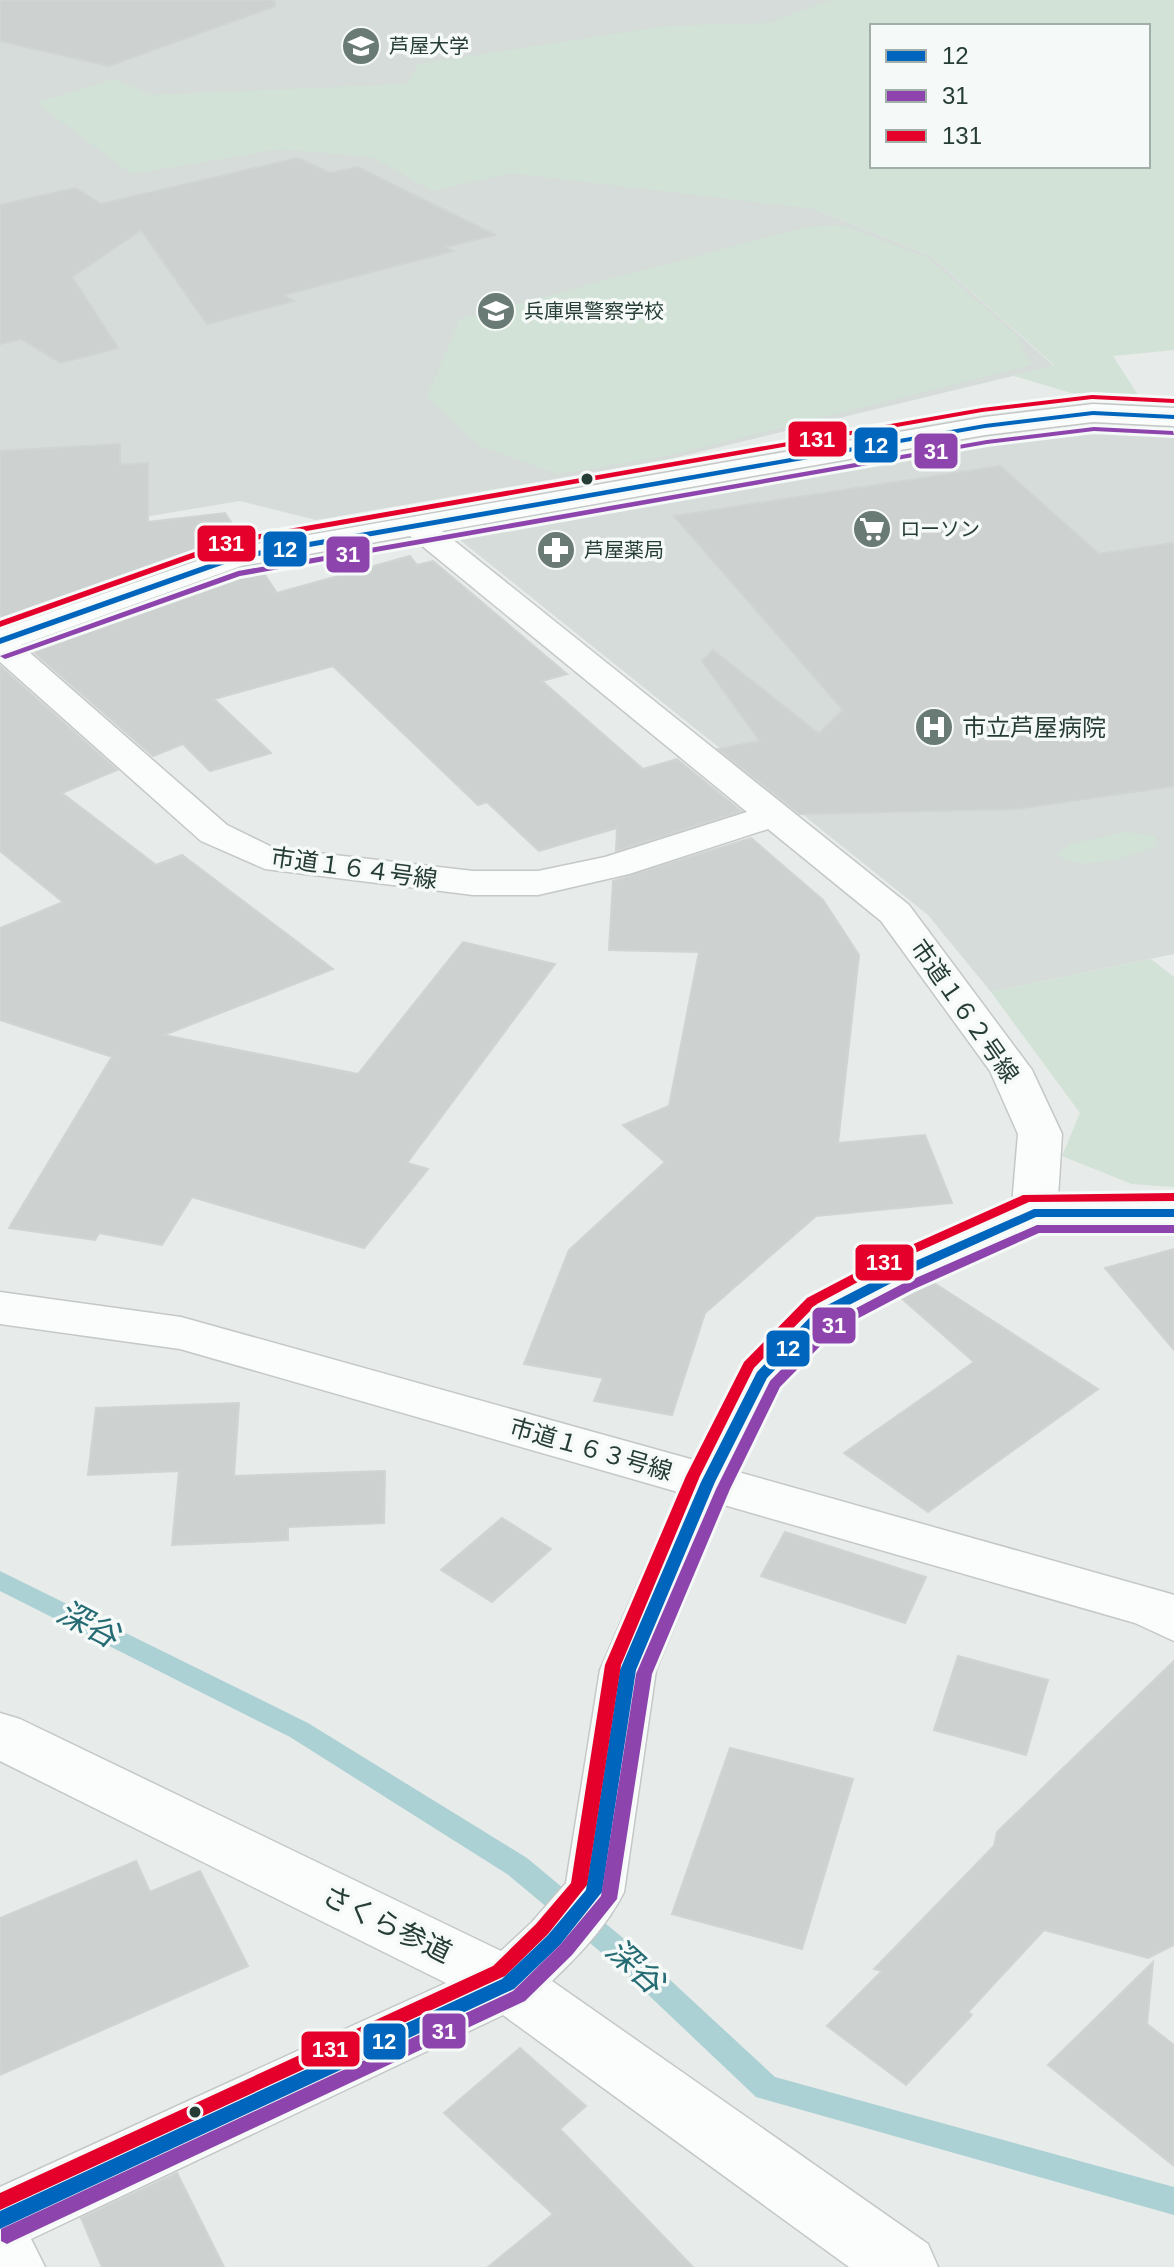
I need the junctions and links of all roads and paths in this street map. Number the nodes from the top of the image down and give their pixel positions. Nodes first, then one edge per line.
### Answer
1 (1174, 417) edge
2 (414, 524) junction
3 (0, 642) edge
4 (775, 815) junction
5 (1034, 1213) junction
6 (1174, 1213) edge
7 (0, 1308) edge
8 (708, 1482) junction
9 (1174, 1620) edge
10 (0, 1735) edge
11 (508, 1984) junction
12 (0, 2220) edge
13 (0, 2253) edge
14 (11, 2267) edge
15 (904, 2267) edge

1 - 2 street
2 - 3 street
2 - 4 street, 市道１６２号線
3 - 4 street, 市道１６４号線
4 - 5 street, 市道１６２号線
5 - 6 street
5 - 8 street
7 - 8 street, 市道１６３号線
8 - 9 street, 市道１６３号線
8 - 11 street
10 - 11 street, さくら参道
11 - 12 street
11 - 15 street, さくら参道
13 - 14 street

